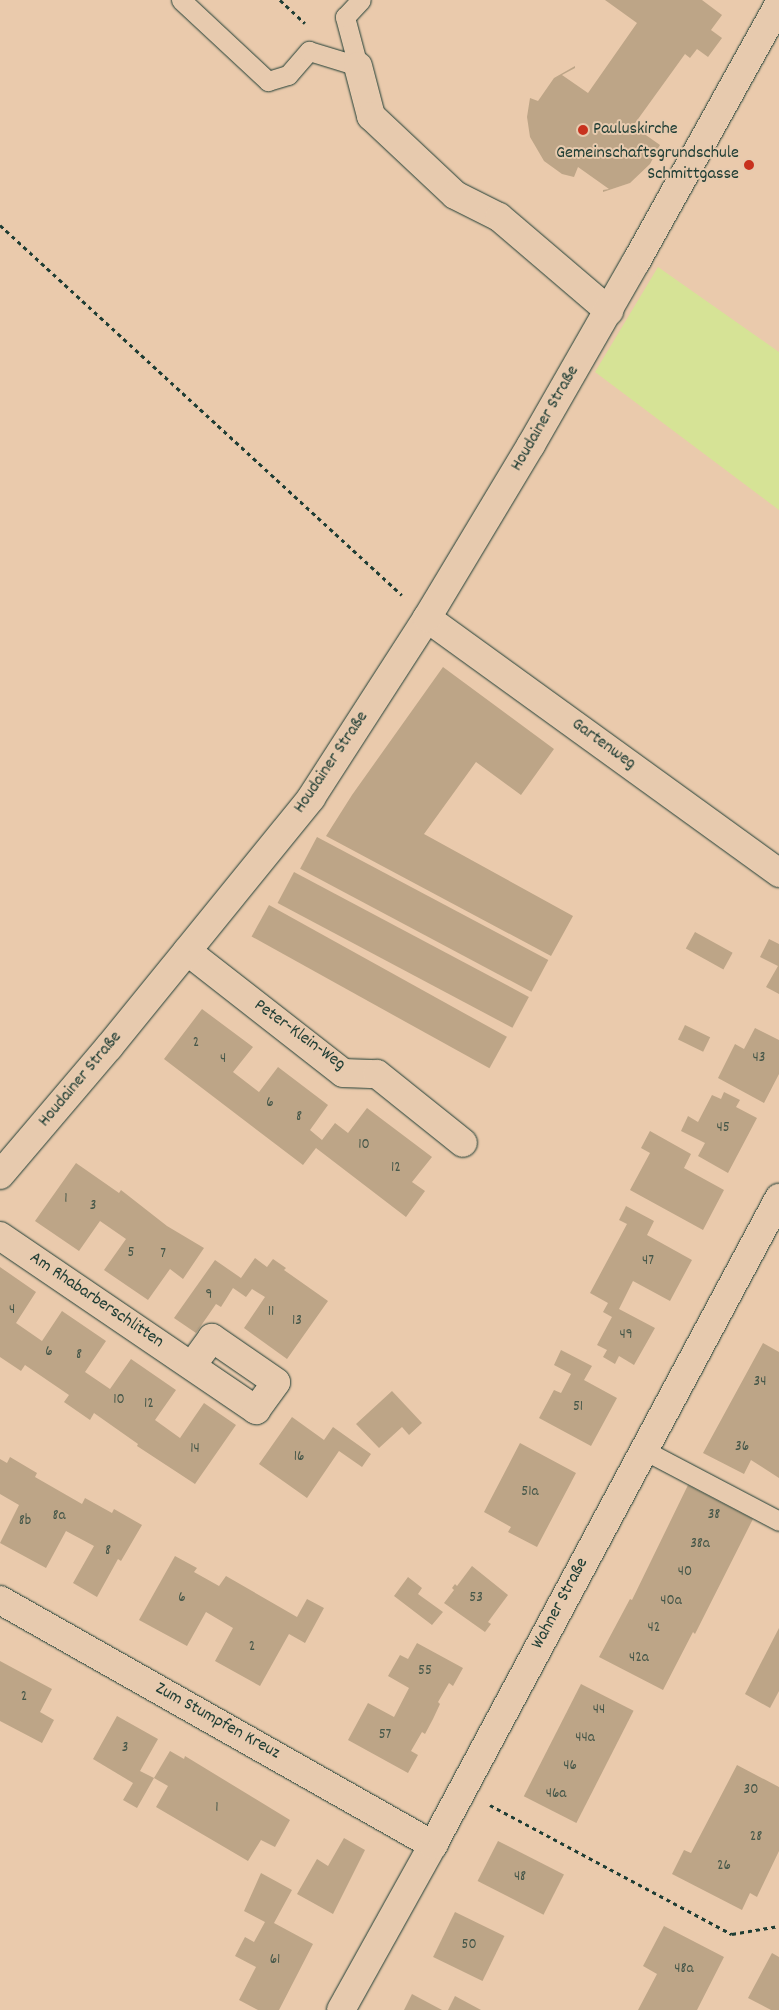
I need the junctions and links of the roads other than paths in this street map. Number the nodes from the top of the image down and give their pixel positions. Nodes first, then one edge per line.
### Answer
1 (181, 0) edge
2 (361, 0) edge
3 (779, 4) edge
4 (358, 66) junction
5 (609, 311) junction
6 (427, 618) junction
7 (779, 873) edge
8 (187, 951) junction
9 (463, 1143) dead end
10 (0, 1175) edge
11 (779, 1198) edge
12 (0, 1236) edge
13 (192, 1366) dead end
14 (644, 1450) junction
15 (779, 1520) edge
16 (0, 1600) edge
17 (433, 1845) junction
18 (341, 2010) edge

1 - 4 lane
2 - 4 lane
3 - 5 street, Houdainer Straße
4 - 5 street
5 - 6 street, Houdainer Straße
6 - 7 street, Gartenweg
6 - 8 street, Houdainer Straße
8 - 9 street, Peter-Klein-Weg
8 - 10 street, Houdainer Straße
11 - 14 street, Wahner Straße
12 - 13 street, Am Rhabarberschlitten
14 - 15 lane
14 - 17 street, Wahner Straße
16 - 17 street, Zum Stumpfen Kreuz
17 - 18 street, Wahner Straße

